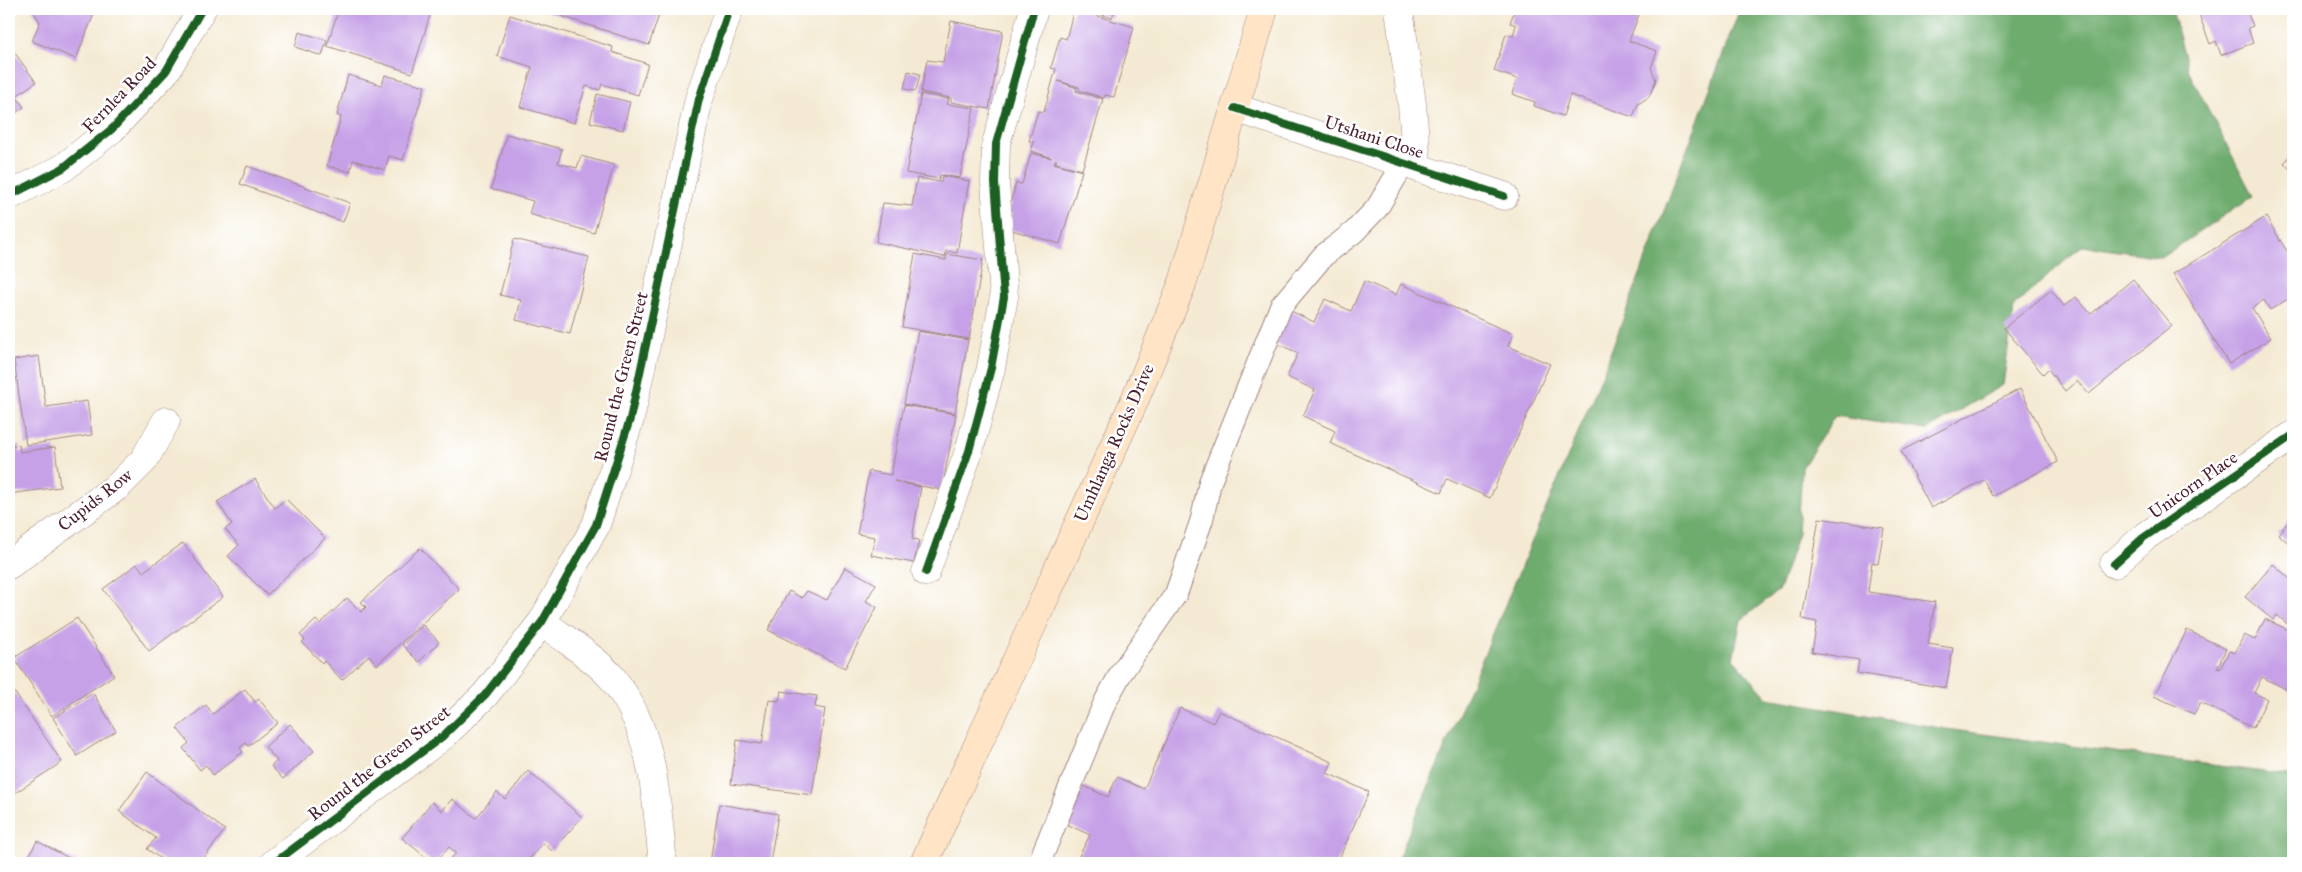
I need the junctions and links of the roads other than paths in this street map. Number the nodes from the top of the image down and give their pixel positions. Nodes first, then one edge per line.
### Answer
1 (202, 9) edge
2 (729, 9) edge
3 (1034, 9) edge
4 (1264, 9) edge
5 (1399, 9) edge
6 (1236, 108) junction
7 (1410, 164) junction
8 (9, 196) edge
9 (1504, 196) dead end
10 (166, 421) dead end
11 (2293, 435) edge
12 (9, 564) edge
13 (2114, 564) dead end
14 (926, 572) dead end
15 (542, 622) junction
16 (274, 863) edge
17 (663, 863) edge
18 (924, 863) edge
19 (1039, 863) edge

1 - 8 street, Fernlea Road
2 - 15 street, Round the Green Street
3 - 14 street
4 - 6 main road, Umhlanga Rocks Drive
5 - 7 street, Utshani Close
6 - 7 street, Utshani Close
6 - 18 main road, Umhlanga Rocks Drive
7 - 9 street, Utshani Close
7 - 19 lane
10 - 12 street, Cupids Row
11 - 13 street, Unicorn Place
15 - 16 street, Round the Green Street
15 - 17 street

